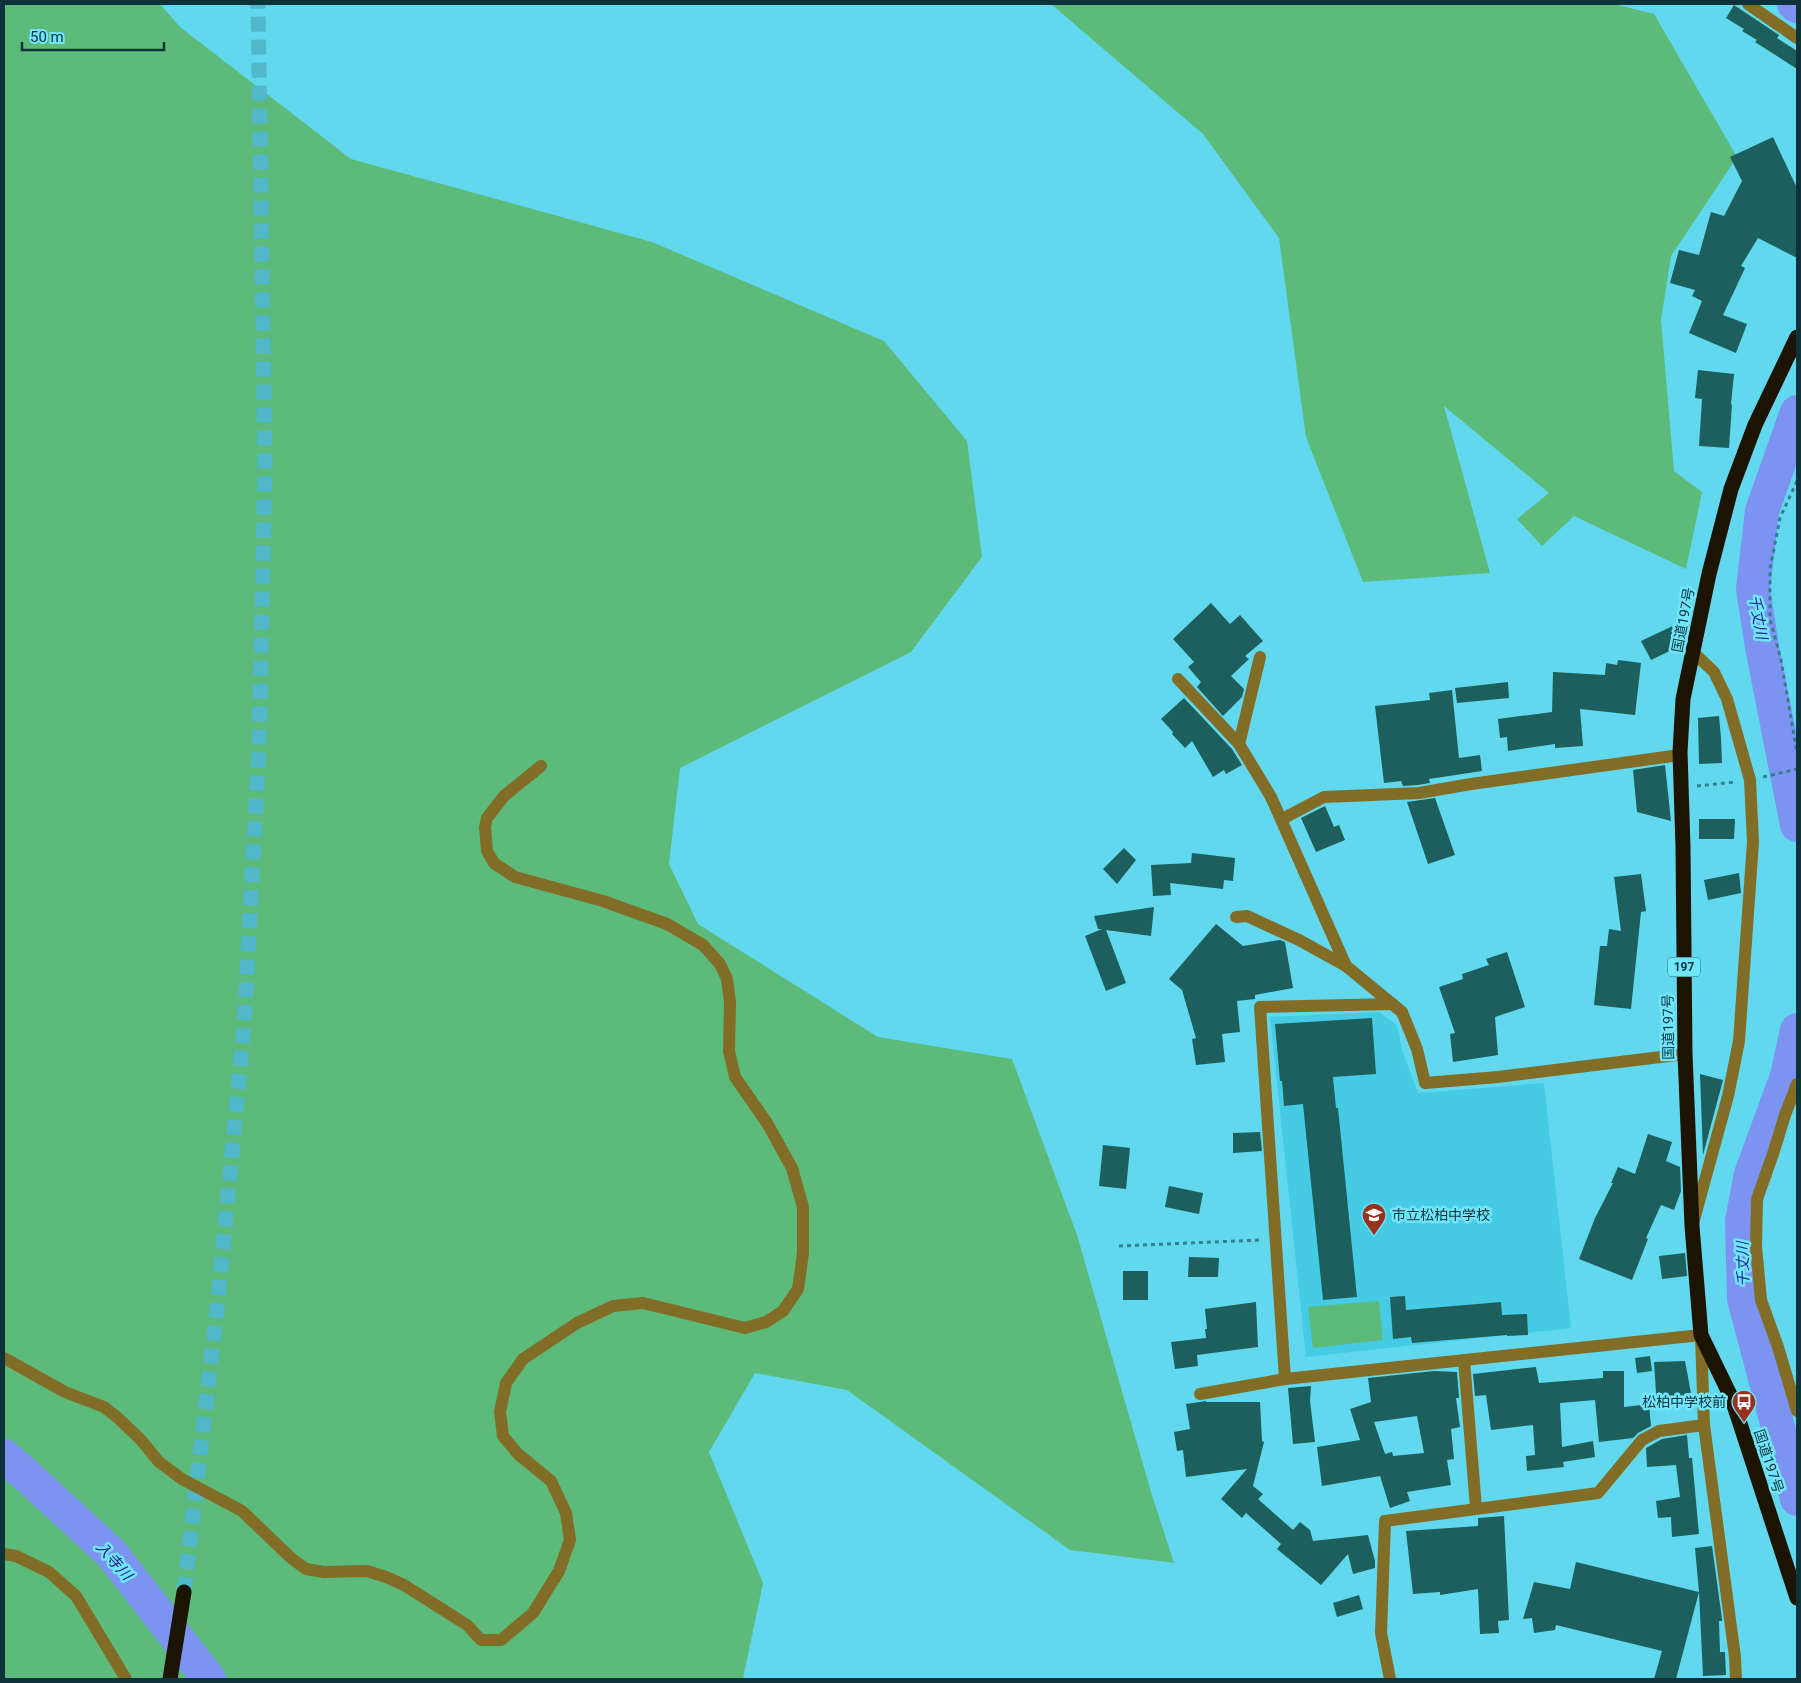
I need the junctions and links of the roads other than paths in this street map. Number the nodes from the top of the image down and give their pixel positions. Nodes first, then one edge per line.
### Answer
1 (1748, 4) edge
2 (1797, 38) edge
3 (1797, 337) edge
4 (1694, 653) junction
5 (1260, 657) dead end
6 (1178, 679) dead end
7 (1239, 744) junction
8 (1680, 755) junction
9 (541, 766) dead end
10 (1282, 819) junction
11 (1236, 917) dead end
12 (1346, 966) junction
13 (1393, 1004) junction
14 (1685, 1054) junction
15 (1797, 1084) edge
16 (1692, 1226) junction
17 (1701, 1335) junction
18 (4, 1358) edge
19 (1464, 1360) junction
20 (1286, 1379) junction
21 (1200, 1394) dead end
22 (1797, 1411) edge
23 (1704, 1425) junction
24 (1476, 1508) junction
25 (4, 1554) edge
26 (184, 1592) tunnel mouth
27 (1797, 1598) edge
28 (126, 1679) edge
29 (170, 1679) edge
30 (1390, 1679) edge
31 (1736, 1679) edge

1 - 2 street
3 - 4 highway, 国道197号 / 197
4 - 8 highway, 国道197号 / 197
4 - 16 street
5 - 7 street
6 - 7 street
7 - 10 street
8 - 10 street
8 - 14 highway, 国道197号 / 197
9 - 18 street
10 - 12 street
11 - 12 street
12 - 13 street
13 - 14 street
13 - 20 street
14 - 16 highway, 国道197号 / 197
15 - 22 street
16 - 17 highway, 国道197号 / 197
17 - 19 street
17 - 23 street
17 - 27 highway, 国道197号 / 197
19 - 20 street
19 - 24 street
20 - 21 street
23 - 24 street
23 - 31 street
24 - 30 street
25 - 28 street
26 - 29 highway

